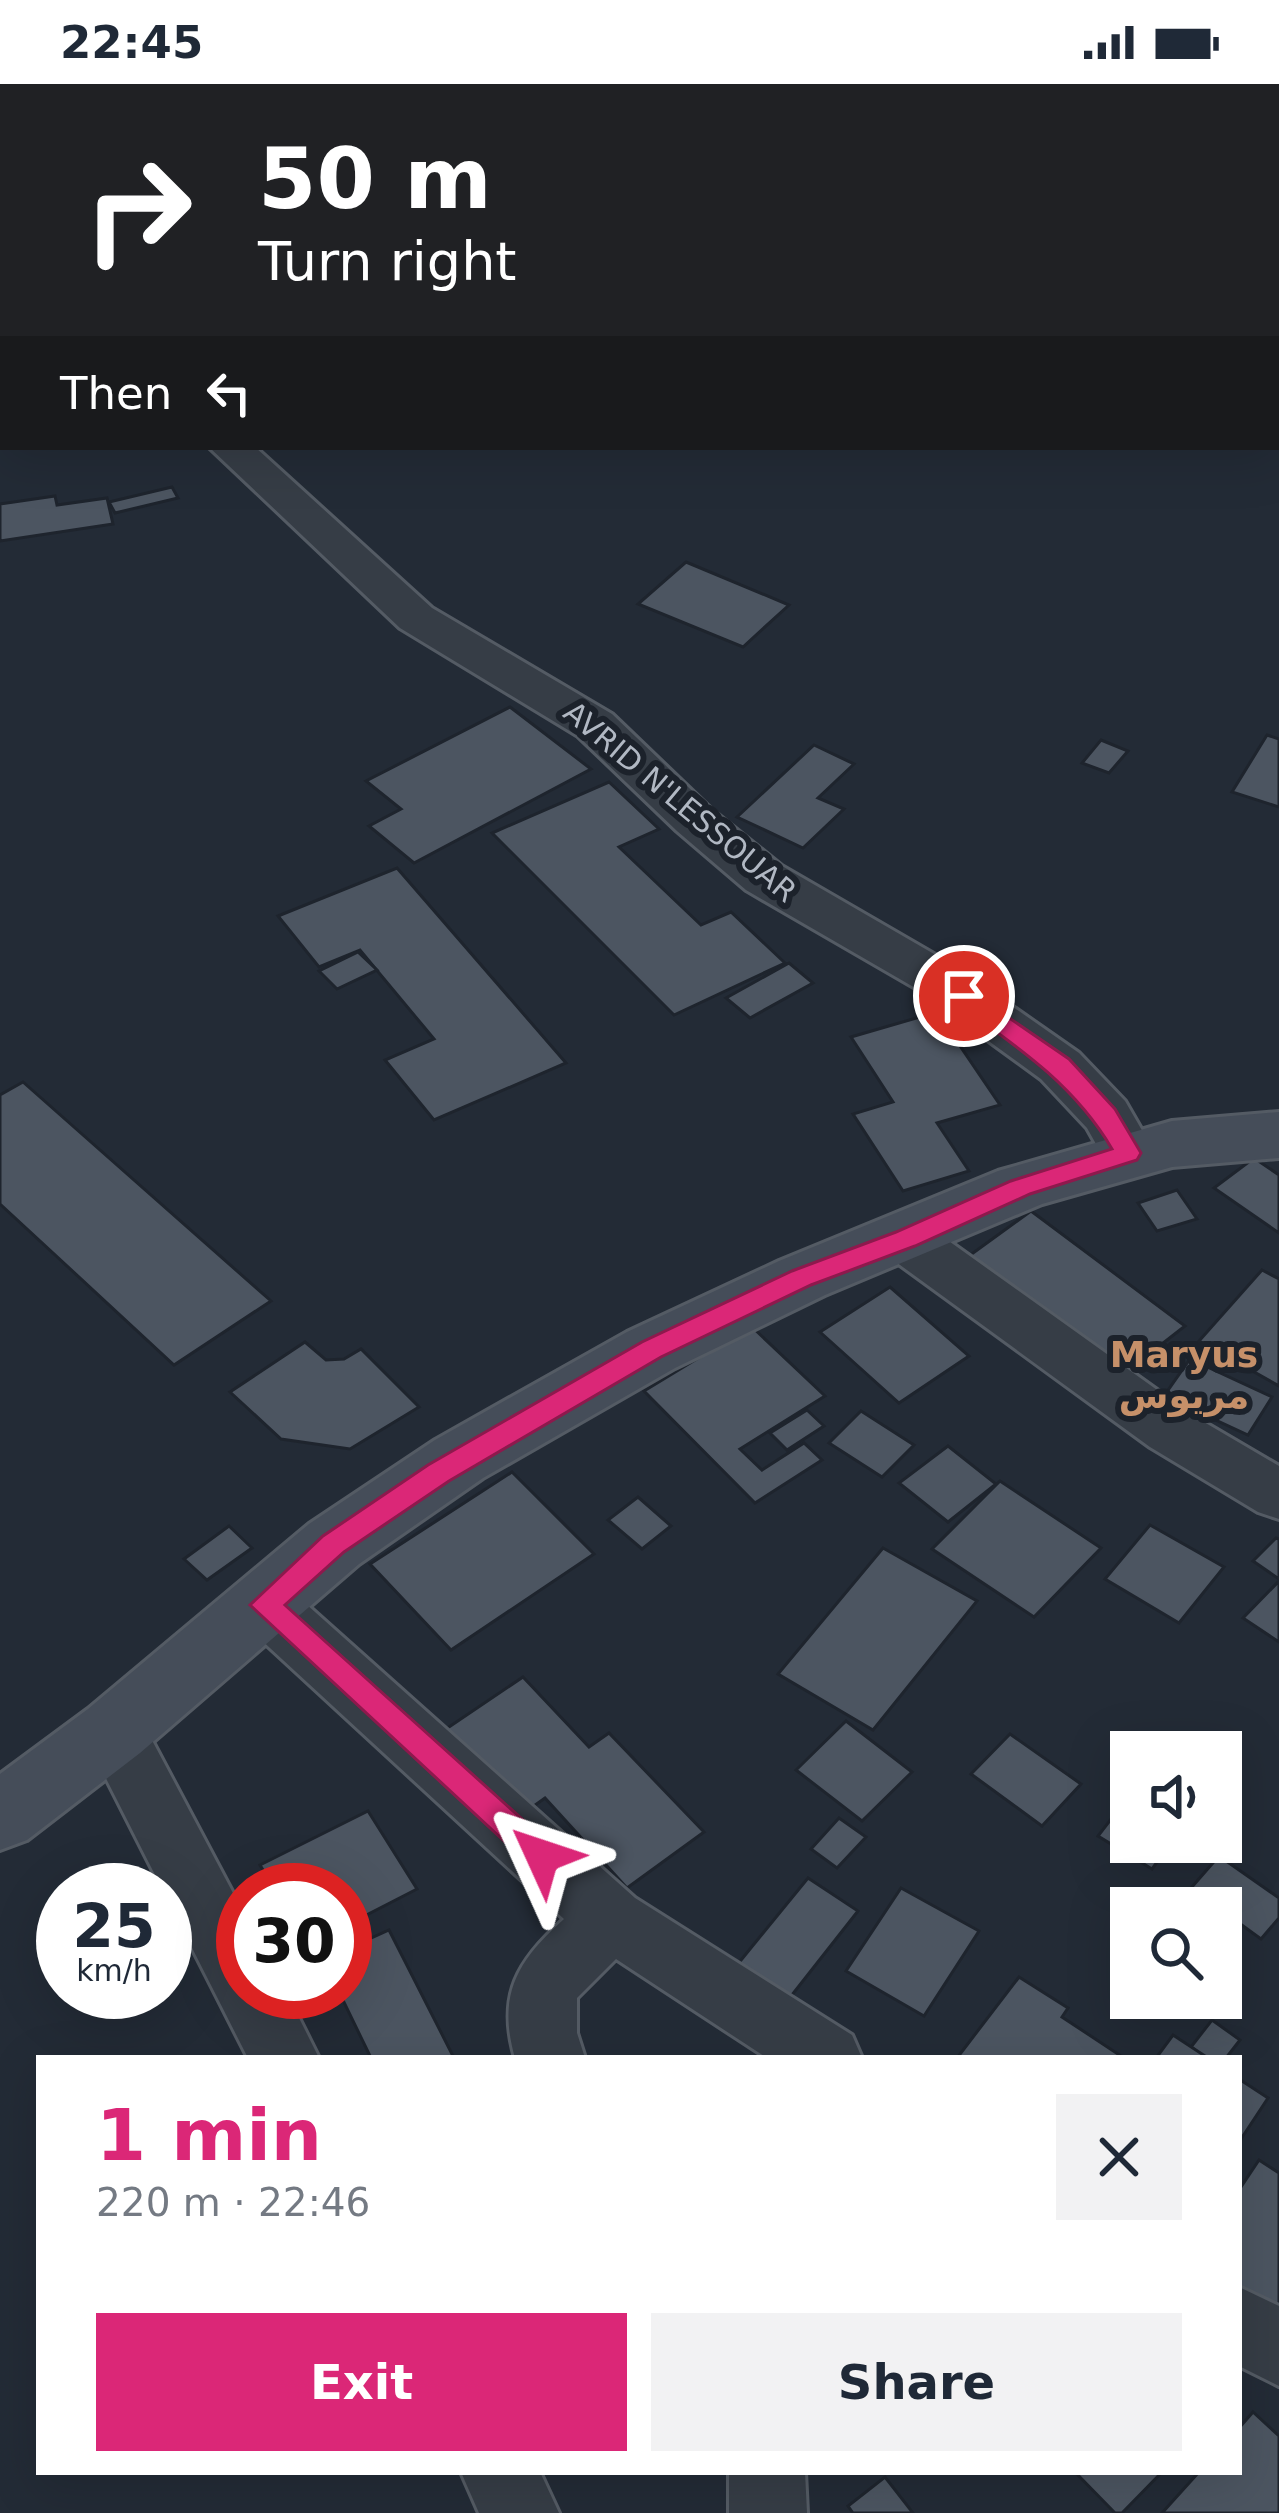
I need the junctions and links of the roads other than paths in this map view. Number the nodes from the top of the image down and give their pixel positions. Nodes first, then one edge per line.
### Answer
1 (233, 450) edge
2 (1279, 1135) edge
3 (1128, 1153) junction
4 (905, 1239) junction
5 (1279, 1495) edge
6 (265, 1605) junction
7 (114, 1731) junction
8 (0, 1816) edge
9 (611, 1919) junction
10 (216, 1926) edge
11 (264, 2019) edge
12 (282, 2055) edge
13 (549, 2055) edge
14 (822, 2055) edge
15 (1242, 2325) edge
16 (1279, 2349) edge
17 (501, 2475) edge
18 (767, 2475) edge
19 (520, 2513) edge
20 (768, 2513) edge

1 - 3 street, AVRID N'LESSOUAR
2 - 3 main road
3 - 4 main road
4 - 5 street
4 - 6 main road
6 - 7 main road
6 - 9 street
7 - 8 main road
7 - 10 street
9 - 13 street
9 - 14 street
11 - 12 street
15 - 16 street
17 - 19 street
18 - 20 street

